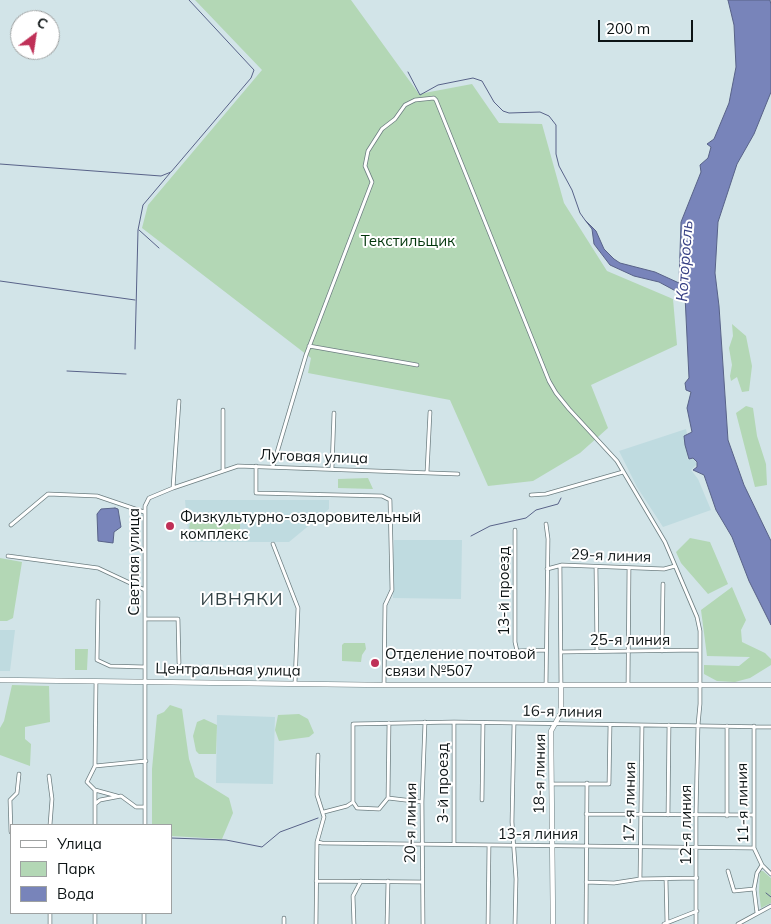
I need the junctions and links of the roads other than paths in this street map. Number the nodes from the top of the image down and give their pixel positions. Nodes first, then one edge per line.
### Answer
1 (309, 346) junction
2 (417, 365) dead end
3 (179, 401) dead end
4 (224, 410) dead end
5 (430, 412) dead end
6 (334, 413) dead end
7 (256, 466) junction
8 (273, 466) junction
9 (332, 468) junction
10 (223, 470) junction
11 (427, 472) junction
12 (622, 472) junction
13 (458, 474) dead end
14 (173, 488) junction
15 (531, 495) dead end
16 (144, 512) junction
17 (546, 524) dead end
18 (11, 525) dead end
19 (515, 530) dead end
20 (273, 544) dead end
21 (8, 556) dead end
22 (675, 566) junction
23 (560, 567) junction
24 (596, 568) junction
25 (629, 568) junction
26 (546, 569) junction
27 (663, 584) dead end
28 (145, 590) junction
29 (98, 601) dead end
30 (145, 619) junction
31 (546, 650) junction
32 (699, 650) junction
33 (596, 651) junction
34 (628, 651) junction
35 (662, 651) junction
36 (561, 652) junction
37 (179, 664) dead end
38 (145, 667) junction
39 (0, 680) edge
40 (96, 681) junction
41 (145, 681) junction
42 (295, 683) junction
43 (384, 685) junction
44 (700, 685) junction
45 (771, 685) edge
46 (456, 686) joint
47 (546, 686) junction
48 (561, 686) junction
49 (628, 686) junction
50 (425, 722) junction
51 (454, 722) junction
52 (389, 724) junction
53 (483, 724) junction
54 (514, 724) junction
55 (554, 724) junction
56 (610, 725) junction
57 (642, 725) junction
58 (669, 725) junction
59 (698, 726) junction
60 (727, 726) junction
61 (754, 726) junction
62 (771, 726) edge
63 (318, 755) dead end
64 (146, 761) junction
65 (95, 766) junction
66 (19, 774) dead end
67 (49, 776) dead end
68 (587, 783) junction
69 (551, 784) junction
70 (94, 790) junction
71 (116, 796) junction
72 (388, 798) junction
73 (482, 800) dead end
74 (353, 802) junction
75 (422, 802) junction
76 (95, 804) junction
77 (145, 808) junction
78 (324, 812) junction
79 (586, 814) junction
80 (668, 815) junction
81 (696, 815) junction
82 (754, 815) junction
83 (641, 816) junction
84 (727, 816) junction
85 (11, 824) edge
86 (50, 824) edge
87 (95, 824) edge
88 (145, 824) edge
89 (317, 842) junction
90 (454, 844) junction
91 (422, 845) junction
92 (489, 845) junction
93 (586, 845) junction
94 (514, 846) junction
95 (552, 846) junction
96 (640, 846) junction
97 (696, 847) junction
98 (754, 848) junction
99 (762, 865) junction
100 (728, 872) dead end
101 (771, 874) edge
102 (697, 878) junction
103 (640, 879) junction
104 (666, 879) junction
105 (316, 880) junction
106 (361, 881) junction
107 (388, 881) junction
108 (421, 882) junction
109 (586, 882) junction
110 (754, 889) junction
111 (771, 906) edge
112 (697, 911) junction
113 (758, 913) junction
114 (284, 918) dead end
115 (666, 923) edge
116 (284, 924) edge
117 (316, 924) edge
118 (354, 924) edge
119 (387, 924) edge
120 (423, 924) edge
121 (488, 924) edge
122 (515, 924) edge
123 (553, 924) edge
124 (586, 924) edge
125 (696, 924) edge
126 (738, 924) edge

1 - 2 street
1 - 8 street
1 - 12 street, 12-я линия
3 - 14 street
4 - 10 street
5 - 11 street
6 - 9 street
7 - 8 street, Луговая улица
7 - 10 street, Луговая улица
7 - 43 street
8 - 9 street, Луговая улица
9 - 11 street, Луговая улица
10 - 14 street, Луговая улица
11 - 13 street, Луговая улица
12 - 15 street
12 - 22 street, 12-я линия
14 - 16 street, Светлая улица
16 - 18 street
16 - 28 street, Светлая улица
17 - 26 street
19 - 31 street, 13-й проезд
20 - 42 street
21 - 28 street
22 - 25 street, 29-я линия
22 - 32 street, 12-я линия
23 - 24 street, 29-я линия
23 - 26 street, 29-я линия
23 - 36 street, 18-я линия
24 - 25 street, 29-я линия
24 - 33 street
25 - 34 street
26 - 31 street
27 - 35 street
28 - 30 street, Светлая улица
29 - 38 street
30 - 37 street
30 - 38 street, Светлая улица
31 - 47 street
32 - 35 street, 25-я линия
32 - 44 street, 12-я линия
33 - 34 street, 25-я линия
33 - 36 street, 25-я линия
34 - 35 street, 25-я линия
34 - 49 street
36 - 48 street, 18-я линия
38 - 41 street, Светлая улица
39 - 40 street, Центральная улица
40 - 41 street, Центральная улица
40 - 65 street
41 - 42 street, Центральная улица
41 - 64 street, Светлая улица
42 - 43 street, Центральная улица
43 - 46 street, Центральная улица
44 - 45 street, 16-я линия
44 - 49 street, 16-я линия
44 - 59 street, 12-я линия
46 - 47 street, 16-я линия
47 - 48 street, 16-я линия
48 - 49 street, 16-я линия
48 - 55 street, 18-я линия
50 - 51 street, 16-я линия
50 - 52 street, 16-я линия
50 - 75 street, 20-я линия
51 - 53 street, 16-я линия
51 - 90 street, 3-й проезд
52 - 72 street
52 - 74 street, 16-я линия
53 - 54 street, 16-я линия
53 - 73 street
54 - 55 street, 16-я линия
54 - 94 street
55 - 56 street, 16-я линия
55 - 69 street, 18-я линия
56 - 57 street, 16-я линия
56 - 68 street
57 - 58 street, 16-я линия
57 - 83 street, 17-я линия
58 - 59 street, 16-я линия
58 - 80 street
59 - 60 street, 16-я линия
59 - 81 street, 12-я линия
60 - 61 street, 16-я линия
60 - 84 street
61 - 62 street, 16-я линия
61 - 82 street, 11-я линия
63 - 78 street
64 - 65 street
64 - 77 street, Светлая улица
65 - 70 street
66 - 85 street
67 - 86 street
68 - 69 street
68 - 79 street
69 - 95 street, 18-я линия
70 - 71 street
70 - 76 street
71 - 76 street
71 - 77 street
72 - 74 street
72 - 75 street
74 - 78 street
75 - 91 street, 20-я линия
76 - 87 street
77 - 88 street, Светлая улица
78 - 89 street
79 - 83 street
79 - 93 street
80 - 81 street
80 - 83 street
81 - 84 street
81 - 97 street, 12-я линия
82 - 84 street
82 - 98 street, 11-я линия
83 - 96 street, 17-я линия
89 - 91 street, 13-я линия
89 - 105 street
90 - 91 street, 13-я линия
90 - 92 street, 13-я линия
91 - 108 street, 20-я линия
92 - 94 street, 13-я линия
92 - 121 street
93 - 95 street, 13-я линия
93 - 96 street, 13-я линия
93 - 109 street
94 - 95 street, 13-я линия
94 - 122 street
95 - 123 street, 18-я линия
96 - 97 street, 13-я линия
96 - 103 street, 17-я линия
97 - 98 street, 13-я линия
97 - 102 street, 12-я линия
98 - 99 street, 11-я линия
99 - 101 street, 11-я линия
99 - 110 street
100 - 110 street
102 - 104 street
102 - 112 street, 12-я линия
103 - 104 street
103 - 109 street
104 - 115 street
105 - 106 street
105 - 117 street
106 - 107 street
106 - 118 street
107 - 108 street
107 - 119 street
108 - 120 street, 20-я линия
109 - 124 street
110 - 113 street
111 - 113 street
112 - 115 street
112 - 125 street, 12-я линия
113 - 126 street
114 - 116 street

